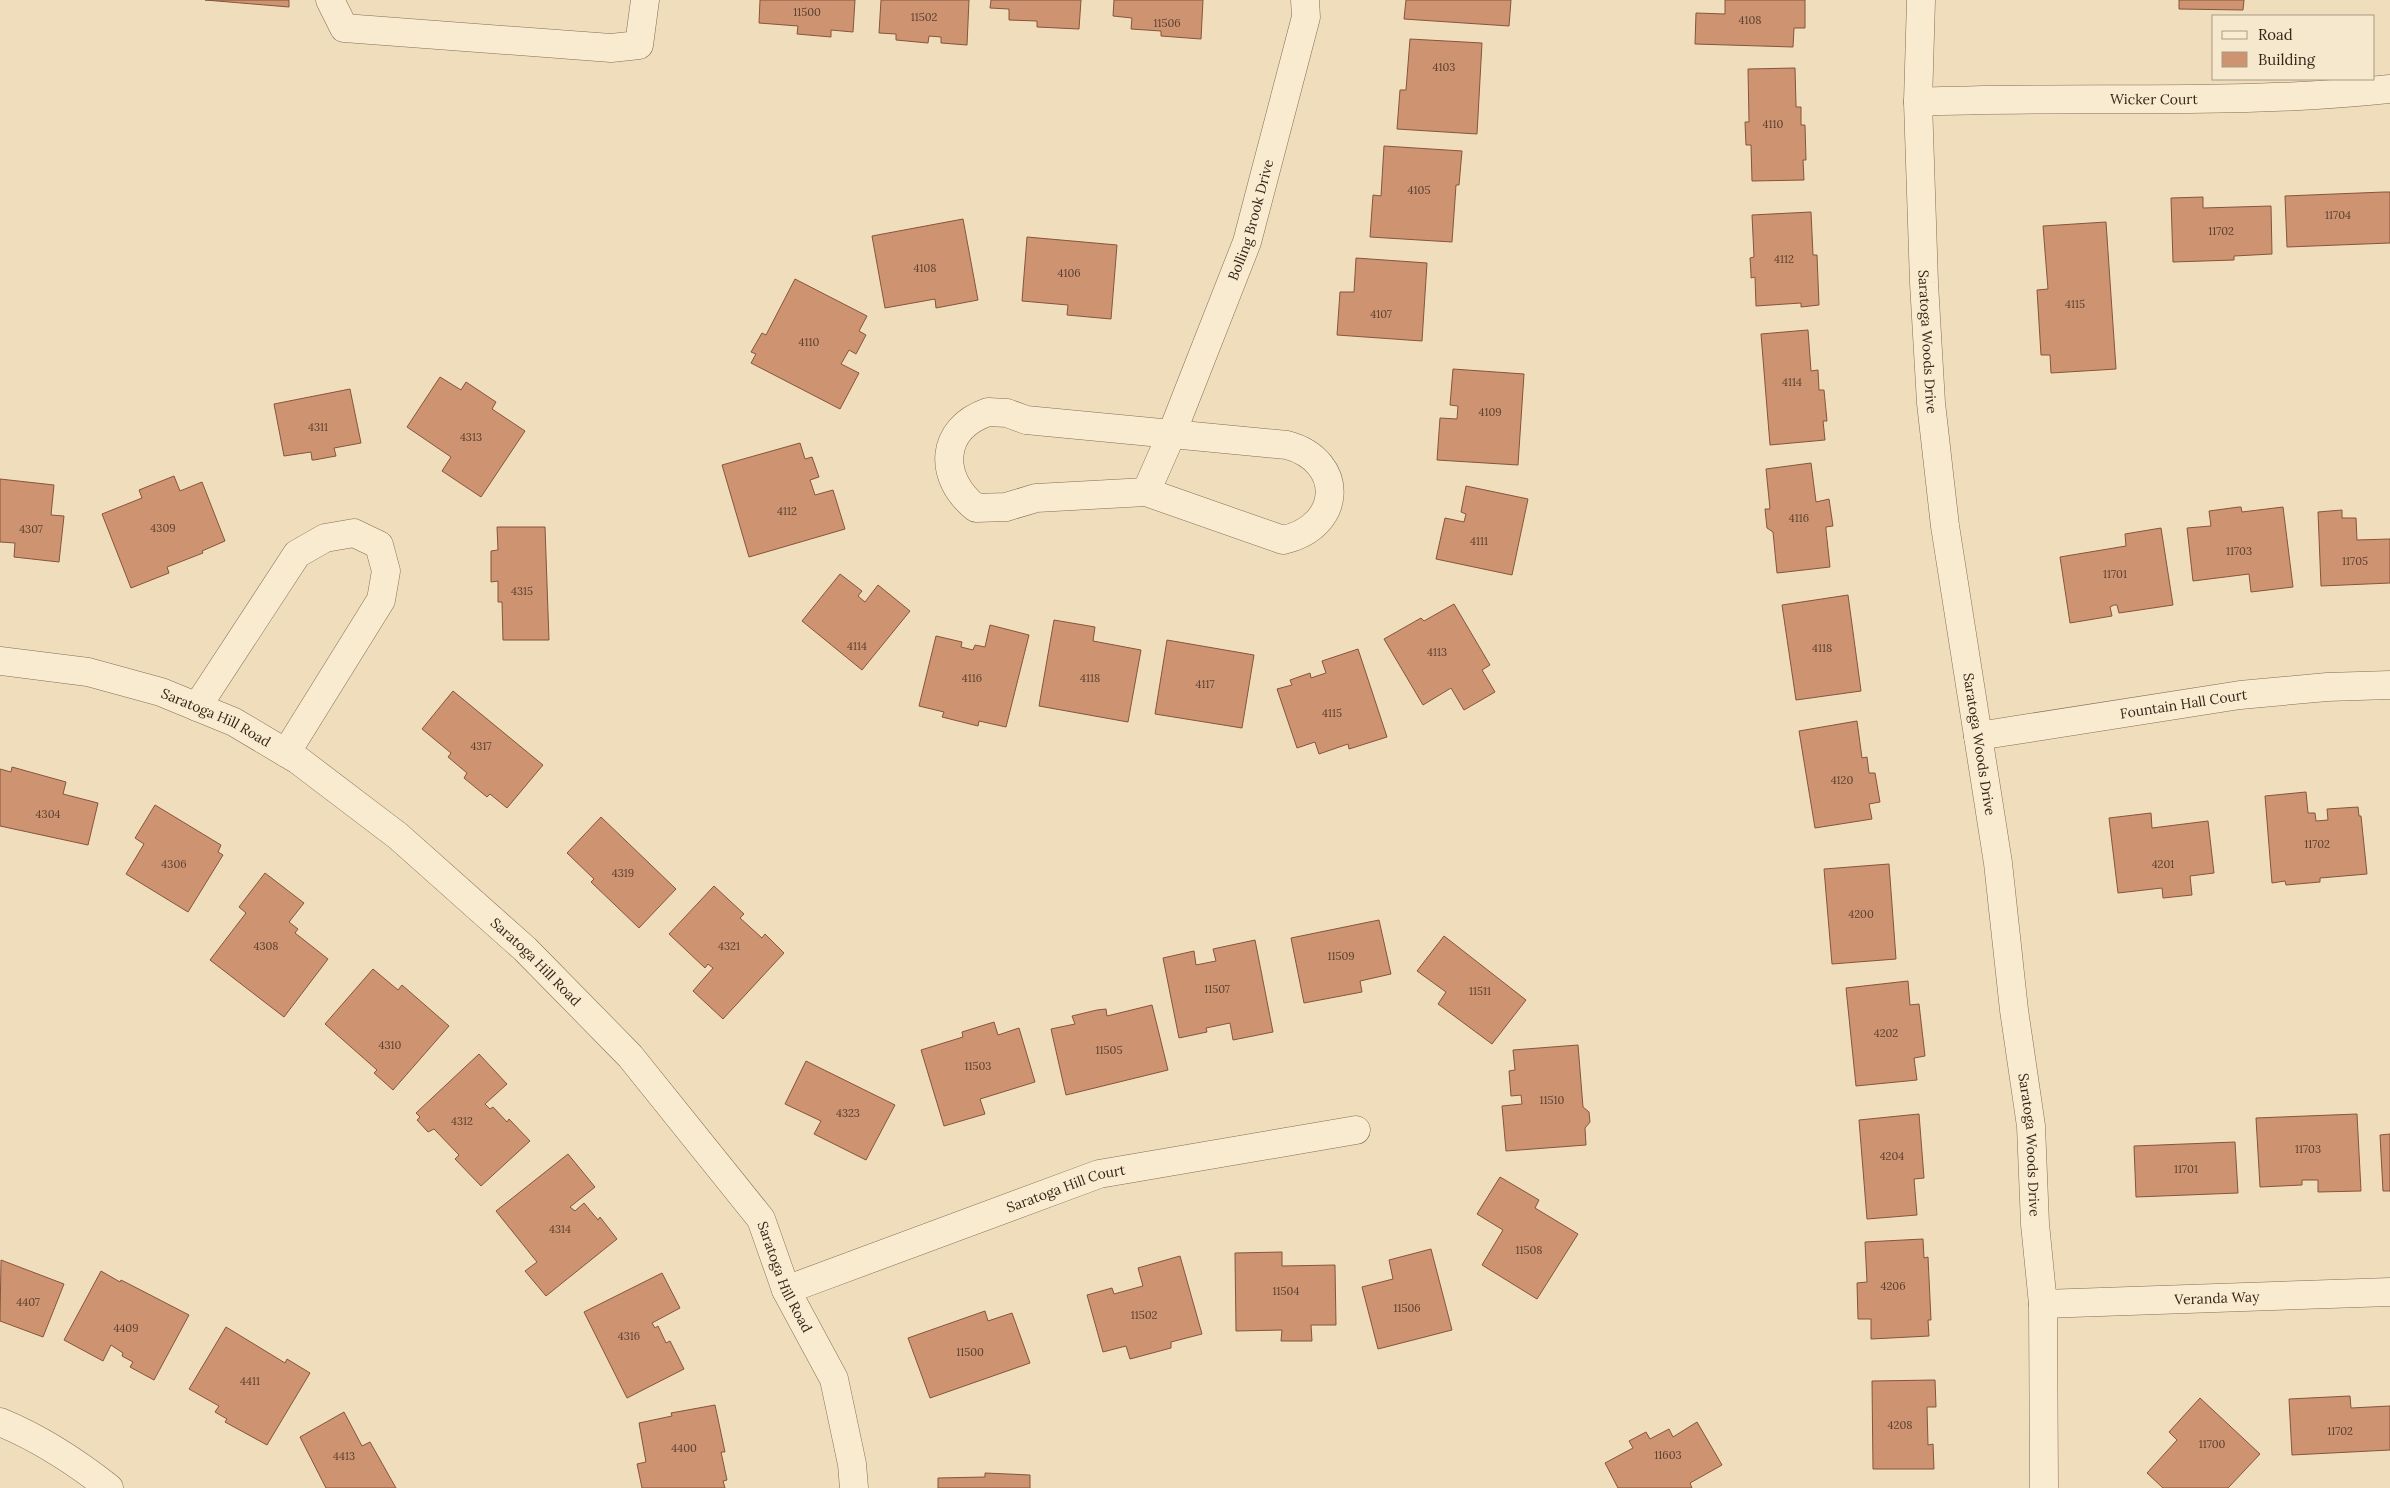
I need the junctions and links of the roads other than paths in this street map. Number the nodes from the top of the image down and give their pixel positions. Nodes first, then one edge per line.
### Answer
1 (330, 0) edge
2 (645, 0) edge
3 (1305, 0) edge
4 (1921, 0) edge
5 (2390, 89) edge
6 (1918, 102) junction
7 (1172, 432) junction
8 (1146, 492) junction
9 (0, 662) edge
10 (2390, 684) edge
11 (197, 707) junction
12 (1978, 736) junction
13 (286, 753) junction
14 (1356, 1130) dead end
15 (786, 1290) junction
16 (2390, 1292) edge
17 (2043, 1304) junction
18 (0, 1422) edge
19 (109, 1488) edge
20 (854, 1488) edge
21 (2044, 1488) edge

1 - 2 street
3 - 7 street, Bolling Brook Drive
4 - 6 street, Saratoga Woods Drive
5 - 6 street, Wicker Court
6 - 12 street, Saratoga Woods Drive
7 - 8 street, Bolling Brook Drive
7 - 8 street
7 - 8 street
9 - 11 street, Saratoga Hill Road
10 - 12 street, Fountain Hall Court
11 - 13 street, Saratoga Hill Road
11 - 13 street
12 - 17 street, Saratoga Woods Drive
13 - 15 street, Saratoga Hill Road
14 - 15 street, Saratoga Hill Court
15 - 20 street, Saratoga Hill Road
16 - 17 street, Veranda Way
17 - 21 street, Saratoga Woods Drive
18 - 19 street

